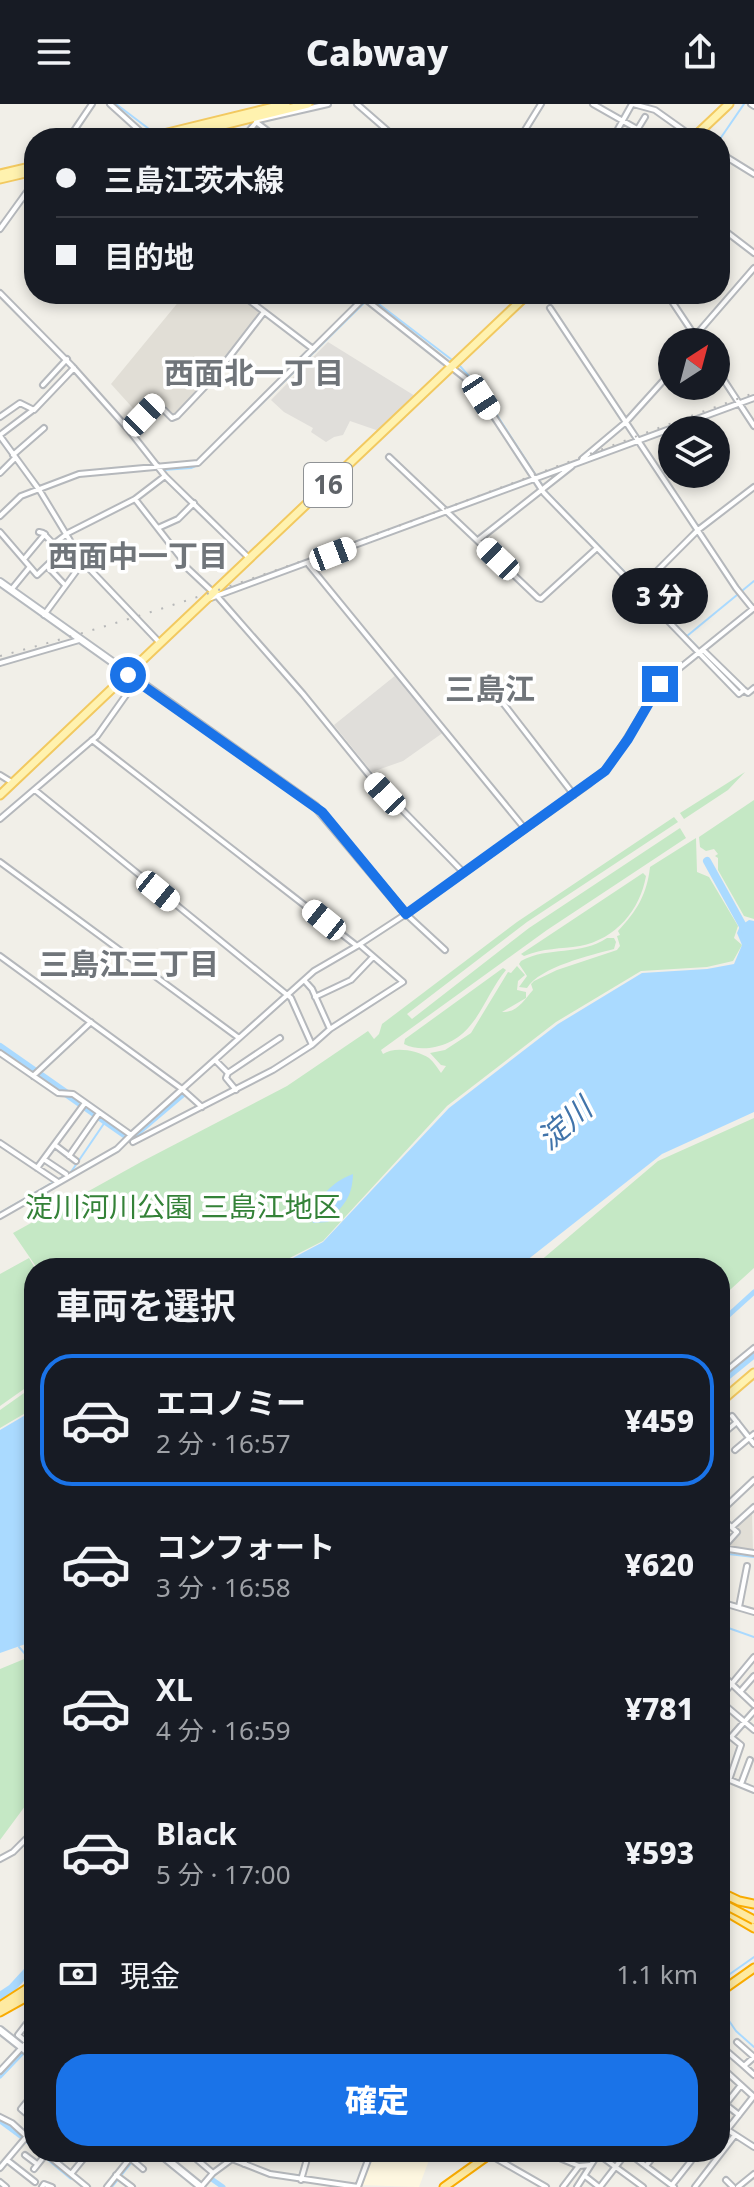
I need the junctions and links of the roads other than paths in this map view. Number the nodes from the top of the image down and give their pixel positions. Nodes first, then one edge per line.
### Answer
1 (92, 104) edge
2 (110, 104) edge
3 (286, 104) edge
4 (308, 104) edge
5 (328, 104) edge
6 (357, 104) edge
7 (541, 104) edge
8 (593, 104) edge
9 (633, 104) edge
10 (729, 104) edge
11 (263, 114) edge
12 (645, 117) dead end
13 (622, 121) junction
14 (76, 128) edge
15 (136, 128) edge
16 (184, 128) edge
17 (209, 128) edge
18 (385, 128) edge
19 (526, 128) edge
20 (618, 128) edge
21 (635, 128) edge
22 (638, 128) edge
23 (679, 128) edge
24 (704, 128) edge
25 (730, 159) edge
26 (24, 170) edge
27 (754, 174) edge
28 (0, 176) edge
29 (24, 196) edge
30 (0, 229) edge
31 (730, 235) edge
32 (754, 253) edge
33 (754, 268) edge
34 (0, 293) edge
35 (730, 298) edge
36 (254, 304) edge
37 (356, 304) edge
38 (375, 304) edge
39 (518, 304) edge
40 (673, 304) edge
41 (725, 304) edge
42 (550, 308) dead end
43 (264, 312) junction
44 (688, 328) edge
45 (706, 328) edge
46 (313, 349) junction
47 (67, 359) junction
48 (453, 366) junction
49 (74, 368) junction
50 (43, 385) dead end
51 (658, 387) edge
52 (730, 389) edge
53 (754, 398) edge
54 (739, 403) junction
55 (33, 410) junction
56 (0, 417) edge
57 (626, 422) junction
58 (754, 426) edge
59 (44, 428) dead end
60 (128, 429) junction
61 (0, 436) edge
62 (638, 441) junction
63 (14, 456) junction
64 (389, 457) dead end
65 (576, 463) junction
66 (157, 467) junction
67 (0, 473) edge
68 (165, 476) junction
69 (534, 479) junction
70 (754, 487) edge
71 (38, 488) junction
72 (541, 489) junction
73 (135, 499) junction
74 (194, 503) junction
75 (447, 511) junction
76 (0, 516) edge
77 (158, 528) junction
78 (698, 530) junction
79 (0, 532) edge
80 (39, 532) dead end
81 (68, 533) junction
82 (45, 534) junction
83 (478, 540) junction
84 (55, 543) junction
85 (597, 548) junction
86 (25, 558) junction
87 (250, 559) junction
88 (83, 562) junction
89 (308, 564) junction
90 (47, 566) junction
91 (29, 568) junction
92 (0, 582) edge
93 (64, 584) junction
94 (11, 590) junction
95 (638, 590) junction
96 (215, 595) junction
97 (753, 608) edge
98 (44, 615) junction
99 (79, 640) junction
100 (161, 644) junction
101 (701, 651) junction
102 (0, 663) edge
103 (128, 675) junction
104 (136, 681) junction
105 (754, 688) edge
106 (503, 703) dead end
107 (92, 740) junction
108 (0, 775) edge
109 (13, 783) junction
110 (35, 790) junction
111 (0, 795) edge
112 (574, 795) junction
113 (0, 819) edge
114 (525, 829) junction
115 (0, 862) edge
116 (464, 873) junction
117 (406, 914) junction
118 (359, 946) junction
119 (445, 950) dead end
120 (0, 956) edge
121 (373, 957) junction
122 (304, 980) junction
123 (287, 995) junction
124 (315, 997) junction
125 (91, 1022) junction
126 (330, 1029) junction
127 (239, 1038) junction
128 (280, 1038) dead end
129 (312, 1045) junction
130 (0, 1053) edge
131 (215, 1060) junction
132 (228, 1073) junction
133 (33, 1076) junction
134 (182, 1089) junction
135 (236, 1090) junction
136 (85, 1103) junction
137 (202, 1107) junction
138 (99, 1113) junction
139 (131, 1135) junction
140 (133, 1142) dead end
141 (0, 1143) edge
142 (55, 1145) junction
143 (69, 1156) junction
144 (45, 1160) junction
145 (76, 1161) dead end
146 (37, 1168) junction
147 (66, 1174) dead end
148 (58, 1182) junction
149 (0, 1216) edge
150 (754, 1348) edge
151 (730, 1368) edge
152 (754, 1373) edge
153 (730, 1393) edge
154 (732, 1416) dead end
155 (737, 1422) junction
156 (730, 1428) edge
157 (752, 1436) edge
158 (754, 1444) edge
159 (735, 1450) dead end
160 (754, 1480) edge
161 (730, 1505) edge
162 (754, 1507) edge
163 (731, 1527) joint
164 (730, 1540) edge
165 (730, 1551) edge
166 (754, 1553) edge
167 (737, 1568) dead end
168 (730, 1605) edge
169 (739, 1607) junction
170 (754, 1612) edge
171 (754, 1657) edge
172 (754, 1676) edge
173 (730, 1684) joint
174 (740, 1692) junction
175 (754, 1694) edge
176 (749, 1700) junction
177 (754, 1708) edge
178 (730, 1709) edge
179 (744, 1722) junction
180 (754, 1730) edge
181 (750, 1760) dead end
182 (730, 1777) edge
183 (730, 1780) edge
184 (741, 1784) junction
185 (754, 1790) edge
186 (24, 1841) edge
187 (0, 1859) edge
188 (730, 1897) edge
189 (739, 1901) junction
190 (754, 1904) edge
191 (730, 1909) edge
192 (730, 1913) edge
193 (752, 1924) edge
194 (754, 1968) edge
195 (730, 1985) edge
196 (24, 1990) edge
197 (24, 1999) edge
198 (0, 2006) edge
199 (0, 2012) edge
200 (24, 2027) edge
201 (0, 2030) edge
202 (741, 2043) dead end
203 (24, 2045) junction
204 (730, 2054) edge
205 (754, 2057) edge
206 (744, 2066) junction
207 (0, 2071) edge
208 (730, 2075) edge
209 (754, 2075) edge
210 (741, 2085) junction
211 (754, 2097) edge
212 (730, 2099) edge
213 (730, 2109) edge
214 (739, 2115) junction
215 (0, 2117) edge
216 (730, 2126) edge
217 (730, 2132) edge
218 (735, 2135) junction
219 (24, 2136) edge
220 (754, 2138) edge
221 (24, 2140) edge
222 (730, 2142) edge
223 (752, 2146) edge
224 (7, 2160) junction
225 (55, 2162) edge
226 (81, 2162) edge
227 (130, 2162) edge
228 (135, 2162) edge
229 (170, 2162) edge
230 (200, 2162) edge
231 (226, 2162) edge
232 (236, 2162) edge
233 (306, 2162) edge
234 (367, 2162) edge
235 (478, 2162) edge
236 (505, 2162) edge
237 (569, 2162) edge
238 (591, 2162) joint
239 (609, 2162) edge
240 (619, 2162) edge
241 (642, 2162) edge
242 (649, 2162) edge
243 (690, 2162) edge
244 (714, 2162) edge
245 (244, 2164) joint
246 (579, 2166) junction
247 (646, 2166) junction
248 (615, 2167) junction
249 (0, 2168) edge
250 (143, 2169) dead end
251 (213, 2173) junction
252 (71, 2174) junction
253 (754, 2174) edge
254 (118, 2176) junction
255 (585, 2176) junction
256 (301, 2180) junction
257 (726, 2180) dead end
258 (0, 2182) edge
259 (35, 2182) dead end
260 (580, 2186) edge
261 (671, 2186) edge
262 (6, 2187) edge
263 (42, 2187) edge
264 (52, 2187) edge
265 (87, 2187) edge
266 (107, 2187) edge
267 (132, 2187) edge
268 (201, 2187) edge
269 (358, 2187) edge
270 (444, 2187) edge
271 (546, 2187) edge
272 (563, 2187) edge
273 (600, 2187) edge
274 (643, 2187) edge
275 (695, 2187) edge
276 (735, 2187) edge

1 - 14 street
2 - 15 street
3 - 11 main road
4 - 11 main road
5 - 11 street
6 - 18 street
7 - 19 street
8 - 13 street
9 - 13 street
9 - 23 street
10 - 24 main road
11 - 16 main road
11 - 17 main road
12 - 22 street
13 - 20 street
13 - 21 street
25 - 27 street
26 - 28 main road
29 - 30 street
31 - 32 street
33 - 35 street
34 - 47 street
36 - 43 street
37 - 46 street
38 - 48 street
39 - 48 main road, 16
40 - 44 street
41 - 45 street
42 - 57 street
43 - 46 street
43 - 60 street
46 - 66 street
47 - 49 street
47 - 50 street
48 - 69 street
48 - 87 main road, 16
49 - 55 street
49 - 60 street
51 - 57 street
52 - 54 street
53 - 54 street
54 - 58 street
54 - 62 street
55 - 56 street
55 - 61 street
57 - 62 street
57 - 65 street
59 - 63 street
60 - 66 street
61 - 63 street
62 - 65 street
62 - 78 street
63 - 67 street
63 - 71 street
64 - 75 street
65 - 69 street
65 - 72 street
66 - 68 street
66 - 71 street
68 - 73 street
68 - 74 street
69 - 72 street
69 - 75 street
70 - 78 street
71 - 76 street
71 - 81 street
72 - 83 street
72 - 85 street
73 - 77 street
73 - 81 street
74 - 77 street
74 - 87 street
75 - 83 street
75 - 89 street
77 - 96 street
78 - 95 street
78 - 97 street
79 - 86 street
80 - 82 street
81 - 84 street
81 - 88 street
82 - 84 street
82 - 86 street
83 - 85 street
84 - 90 street
85 - 95 street
86 - 91 street
87 - 96 main road, 16
88 - 93 street
88 - 100 street
89 - 96 street
89 - 114 street
90 - 91 street
90 - 93 street
91 - 94 street
92 - 94 main road
93 - 98 street
94 - 98 main road
95 - 101 street
96 - 100 main road, 16
96 - 116 street
97 - 101 street
98 - 99 main road
99 - 102 street
99 - 103 main road
100 - 103 main road, 16
101 - 105 street
101 - 112 street
103 - 104 main road
103 - 109 main road, 16
104 - 107 street
104 - 117 main road
106 - 112 street
107 - 110 street
107 - 118 street
108 - 109 street
109 - 111 main road, 16
110 - 113 street
110 - 123 street
112 - 114 street
114 - 116 street
115 - 127 street
116 - 117 street
117 - 118 street
117 - 119 street
118 - 121 street
118 - 122 street
120 - 125 street
121 - 124 street
121 - 126 street
122 - 123 street
122 - 124 street
123 - 127 street
123 - 129 street
124 - 126 street
125 - 133 street
125 - 134 street
126 - 129 street
127 - 131 street
128 - 132 street
129 - 135 street
130 - 133 street
131 - 132 street
131 - 134 street
132 - 135 street
133 - 136 street
134 - 137 street
134 - 139 street
135 - 137 street
136 - 138 street
136 - 142 street
137 - 140 street
138 - 139 street
138 - 143 street
139 - 148 street
141 - 146 street
142 - 143 street
142 - 144 street
143 - 145 street
144 - 146 street
144 - 147 street
146 - 148 street
148 - 149 street
150 - 151 street
152 - 153 main road
154 - 155 street
155 - 156 street
155 - 157 street
157 - 158 street
157 - 159 street
160 - 161 street
162 - 163 street
163 - 164 street
165 - 166 street
167 - 169 street
168 - 169 street
169 - 170 street
171 - 173 street
172 - 174 street
173 - 174 street
174 - 176 street
175 - 176 street
176 - 177 street
177 - 179 street
178 - 179 street
179 - 180 street
179 - 182 street
181 - 184 street
183 - 184 street
184 - 185 street
186 - 187 street
188 - 189 highway
189 - 190 highway
189 - 193 highway
191 - 193 highway, bridge
192 - 193 highway
194 - 195 highway
196 - 198 highway
197 - 199 highway
200 - 203 street
201 - 203 main road
202 - 205 street
203 - 207 street
204 - 206 street
205 - 206 street
206 - 209 street
208 - 210 street
210 - 211 street
210 - 212 street
211 - 214 street
213 - 214 street
214 - 216 street
215 - 219 street
217 - 218 street
218 - 222 street
218 - 223 street
220 - 223 street
221 - 224 street
224 - 249 street
224 - 259 street
225 - 252 street
226 - 252 street
227 - 254 street
228 - 250 street
229 - 268 main road
230 - 251 street
231 - 251 street
232 - 245 street
233 - 256 street
234 - 269 street
235 - 270 highway
236 - 271 street
237 - 246 street
238 - 246 street
238 - 255 street
239 - 248 street
240 - 248 street
241 - 247 street
242 - 247 street
243 - 261 street
244 - 275 street
245 - 256 street
246 - 272 street
247 - 261 street
248 - 273 street
248 - 274 street
251 - 268 street
252 - 265 street
253 - 276 street
254 - 266 street
254 - 267 street
255 - 260 street
255 - 273 street
256 - 269 street
257 - 276 street
258 - 262 street
263 - 264 street

